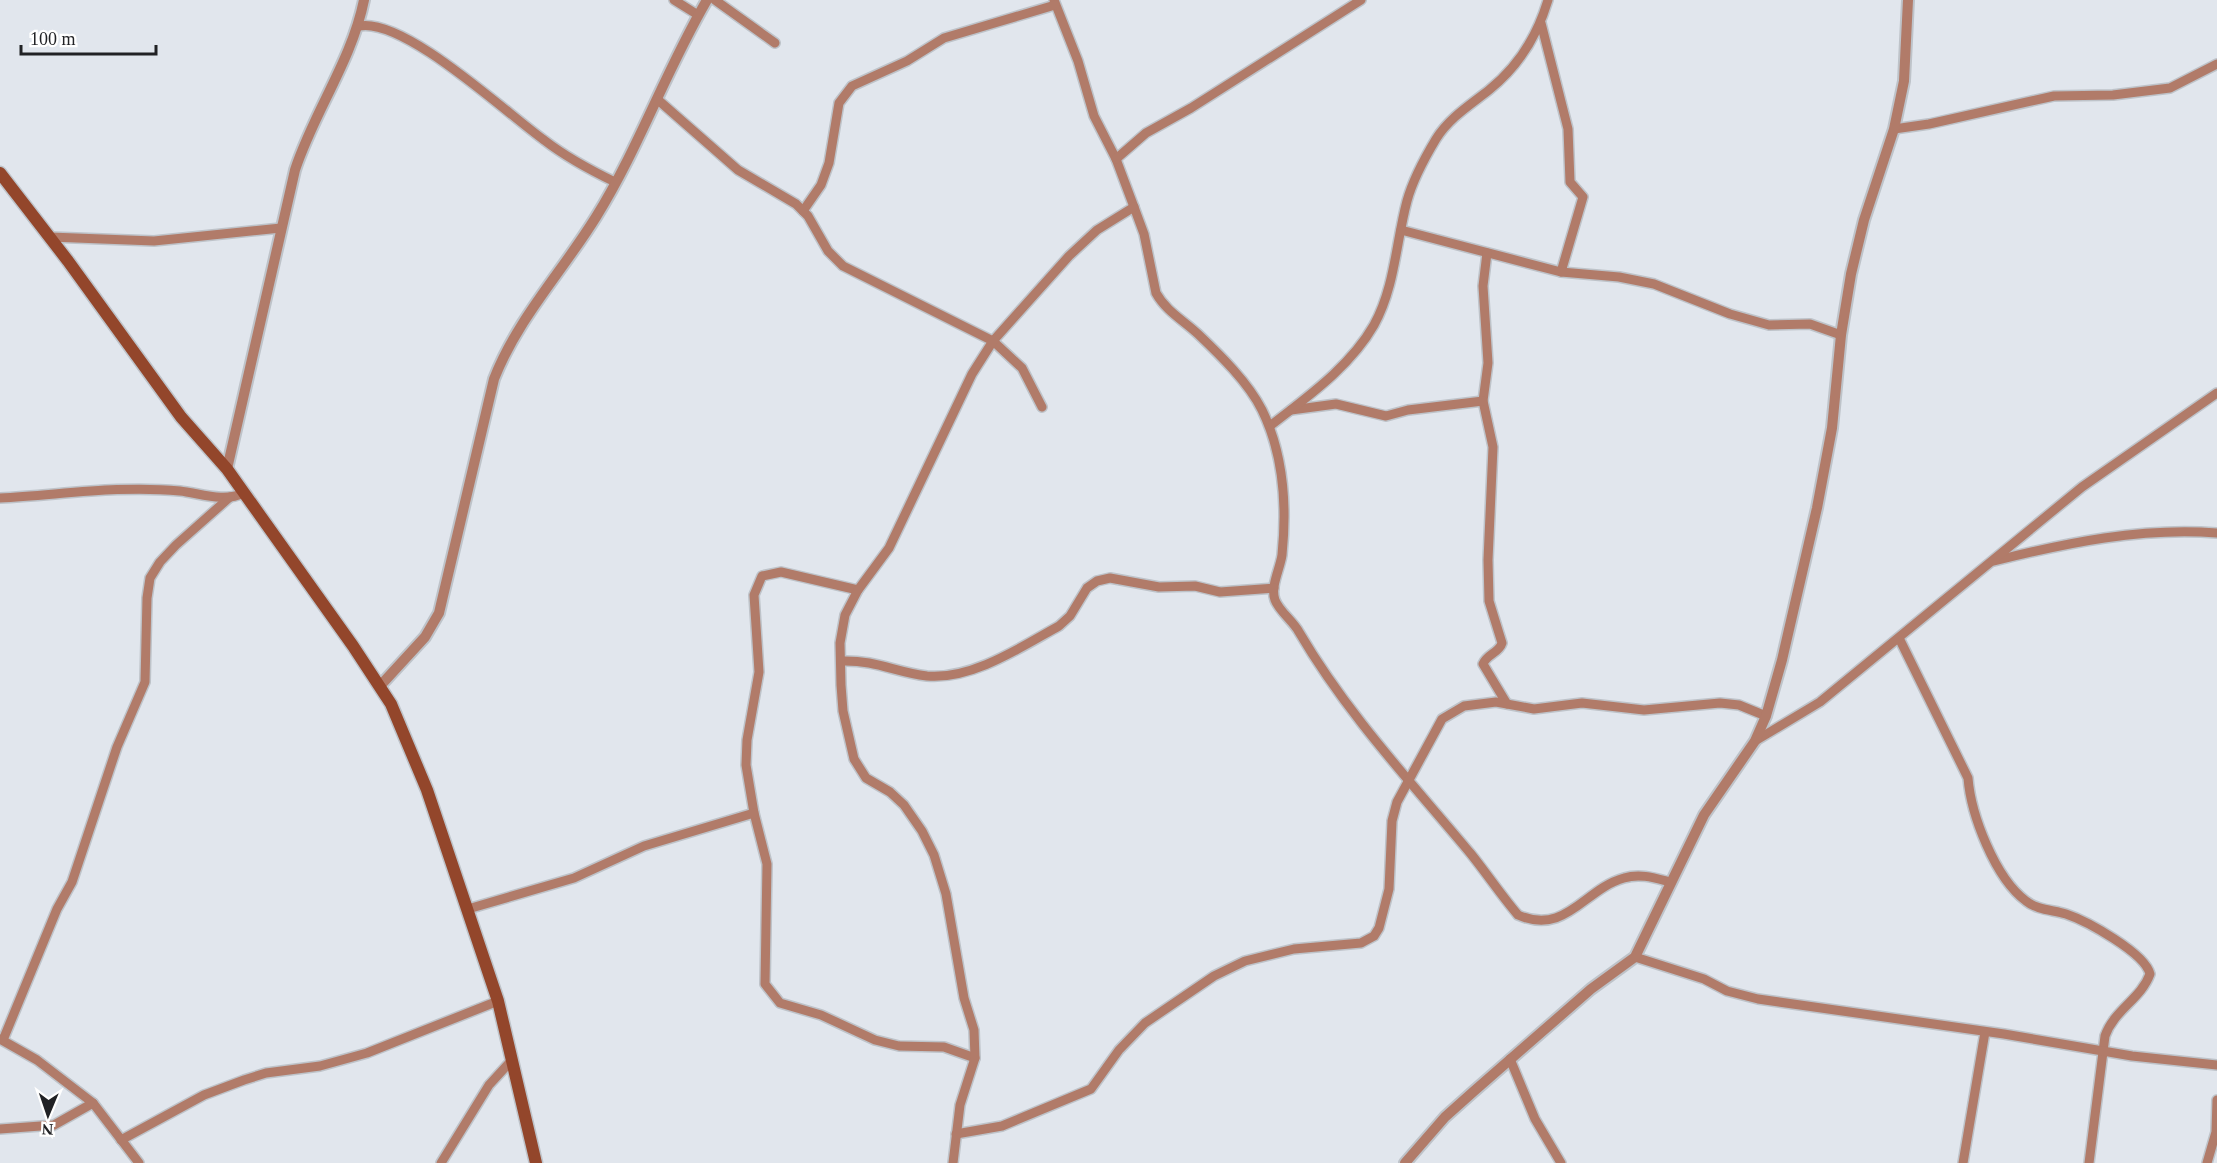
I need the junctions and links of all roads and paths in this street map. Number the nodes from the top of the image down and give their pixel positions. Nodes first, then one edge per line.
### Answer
1 (364, 0) edge
2 (674, 0) edge
3 (707, 0) edge
4 (715, 0) edge
5 (1361, 0) edge
6 (1548, 0) edge
7 (1908, 0) edge
8 (1054, 2) edge
9 (698, 15) junction
10 (1541, 23) junction
11 (359, 26) junction
12 (775, 43) dead end
13 (2217, 64) edge
14 (657, 99) junction
15 (1894, 129) junction
16 (1116, 159) junction
17 (0, 173) edge
18 (615, 183) junction
19 (1134, 207) junction
20 (803, 211) junction
21 (281, 228) junction
22 (1401, 230) junction
23 (50, 237) junction
24 (1487, 253) junction
25 (1561, 272) junction
26 (1841, 335) junction
27 (993, 341) junction
28 (2217, 393) edge
29 (1483, 400) junction
30 (1042, 407) dead end
31 (1290, 410) junction
32 (1270, 426) junction
33 (227, 469) junction
34 (243, 493) junction
35 (230, 497) junction
36 (0, 498) edge
37 (2217, 533) edge
38 (1988, 562) junction
39 (1274, 588) junction
40 (858, 590) junction
41 (1899, 638) junction
42 (841, 661) junction
43 (380, 686) junction
44 (1507, 704) junction
45 (1766, 716) junction
46 (1755, 741) junction
47 (1408, 782) junction
48 (754, 813) junction
49 (1670, 882) junction
50 (468, 909) junction
51 (1635, 957) junction
52 (498, 1001) junction
53 (1985, 1032) junction
54 (1, 1040) edge
55 (2101, 1051) junction
56 (975, 1059) junction
57 (1510, 1059) junction
58 (511, 1061) junction
59 (2217, 1065) edge
60 (2217, 1100) edge
61 (93, 1103) junction
62 (0, 1129) edge
63 (956, 1134) junction
64 (122, 1140) junction
65 (139, 1163) edge
66 (441, 1163) edge
67 (536, 1163) edge
68 (953, 1163) edge
69 (1405, 1163) edge
70 (1561, 1163) edge
71 (1963, 1163) edge
72 (2090, 1163) edge
73 (2207, 1163) edge

1 - 11 street
2 - 9 street
3 - 9 street
4 - 12 street
5 - 16 street
6 - 10 street
7 - 15 street
8 - 16 street
8 - 20 street
9 - 14 street
10 - 22 street
10 - 25 street
11 - 18 street
11 - 21 street
13 - 15 street
14 - 18 street
14 - 20 street
15 - 26 street
16 - 19 street
17 - 23 main road
18 - 43 street
19 - 27 street
19 - 32 street
20 - 27 street
21 - 23 street
21 - 33 street
22 - 24 street
22 - 31 street
23 - 33 main road
24 - 25 street
24 - 29 street
25 - 26 street
26 - 45 street
27 - 30 street
27 - 40 street
28 - 38 street
29 - 31 street
29 - 44 street
31 - 32 street
32 - 39 street
33 - 34 main road
34 - 35 street
34 - 43 main road
35 - 36 street
35 - 54 street
37 - 38 street
38 - 41 street
39 - 42 street
39 - 47 street
40 - 42 street
40 - 48 street
41 - 46 street
41 - 55 street
42 - 56 street
43 - 50 main road
44 - 45 street
44 - 47 street
45 - 46 street
46 - 49 street
47 - 49 street
47 - 63 street
48 - 50 street
48 - 56 street
49 - 51 street
50 - 52 main road
51 - 53 street
51 - 57 street
52 - 58 main road
52 - 64 street
53 - 55 street
53 - 71 street
54 - 61 street
55 - 59 street
55 - 72 street
56 - 63 street
57 - 69 street
57 - 70 street
58 - 66 street
58 - 67 main road
60 - 73 street
61 - 62 street
61 - 64 street
63 - 68 street
64 - 65 street

